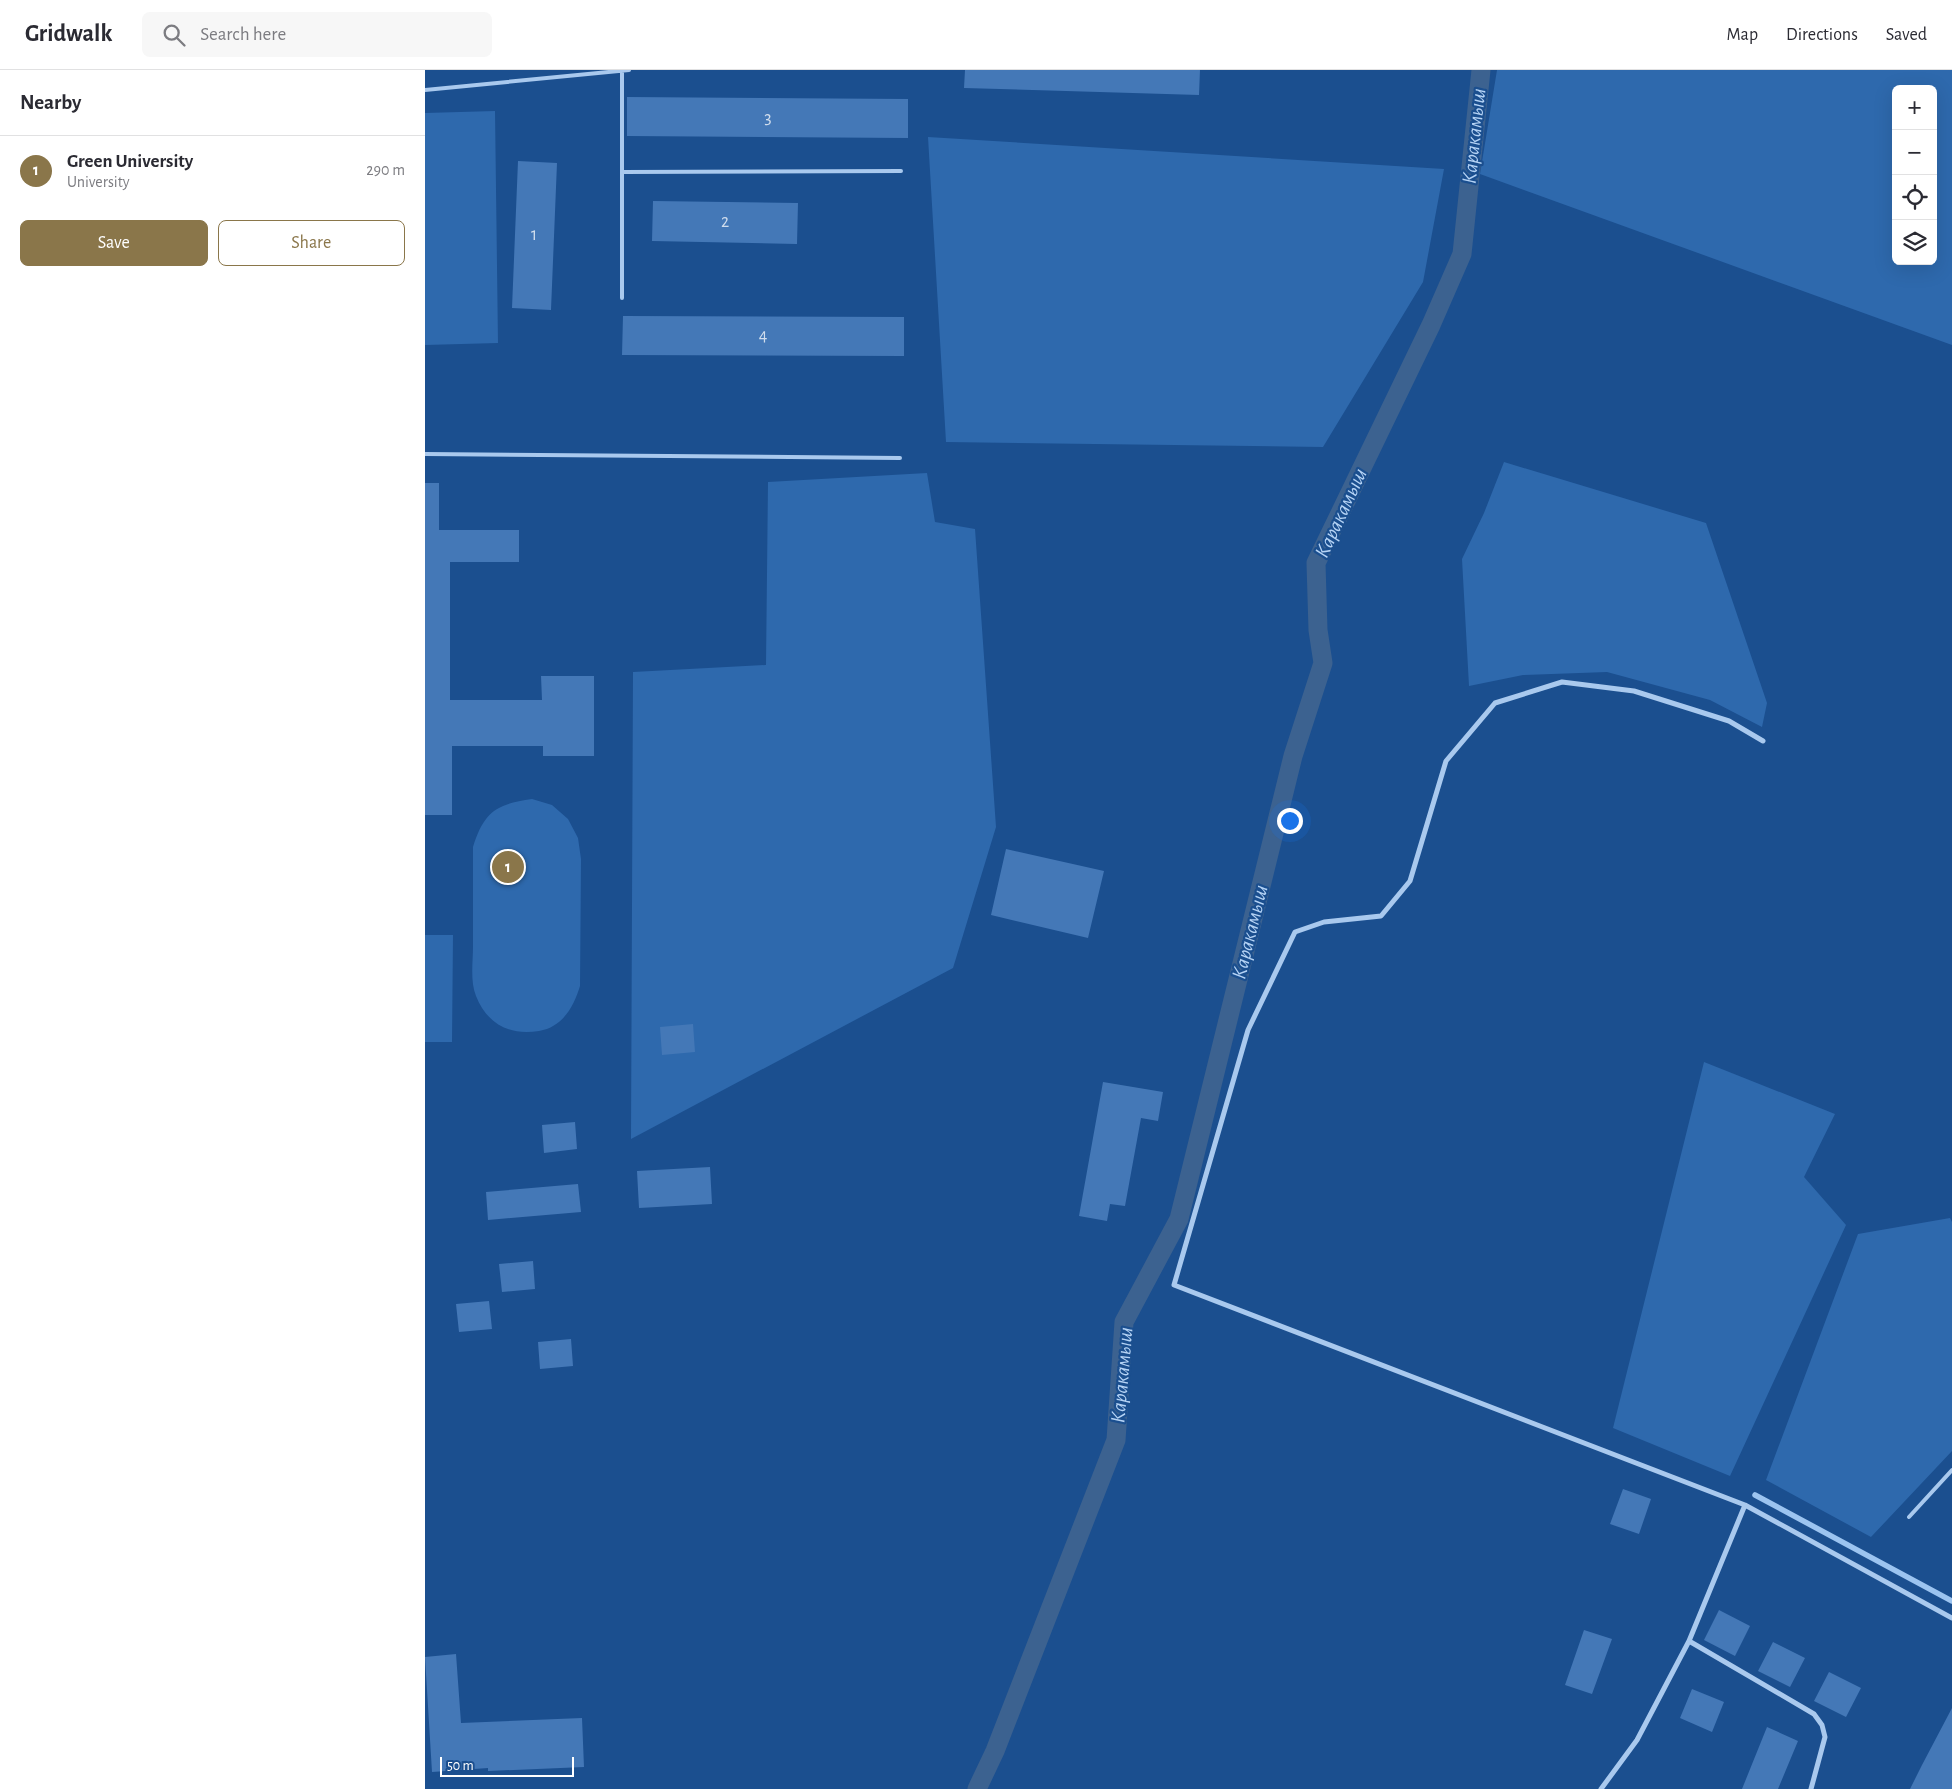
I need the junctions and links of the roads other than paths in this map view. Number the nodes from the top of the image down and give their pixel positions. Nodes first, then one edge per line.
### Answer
1 (622, 70) edge
2 (629, 70) edge
3 (425, 90) edge
4 (623, 172) junction
5 (901, 172) dead end
6 (622, 298) dead end
7 (425, 454) edge
8 (900, 458) dead end
9 (1763, 741) dead end
10 (1952, 1470) edge
11 (1745, 1505) junction
12 (1909, 1517) dead end
13 (1952, 1618) edge
14 (1689, 1640) junction
15 (1601, 1789) edge
16 (1811, 1789) edge

1 - 2 lane
1 - 3 lane
1 - 4 lane
4 - 5 lane
4 - 6 lane
7 - 8 lane
9 - 11 street
10 - 12 lane
11 - 13 street
11 - 14 street
14 - 15 street
14 - 16 street

